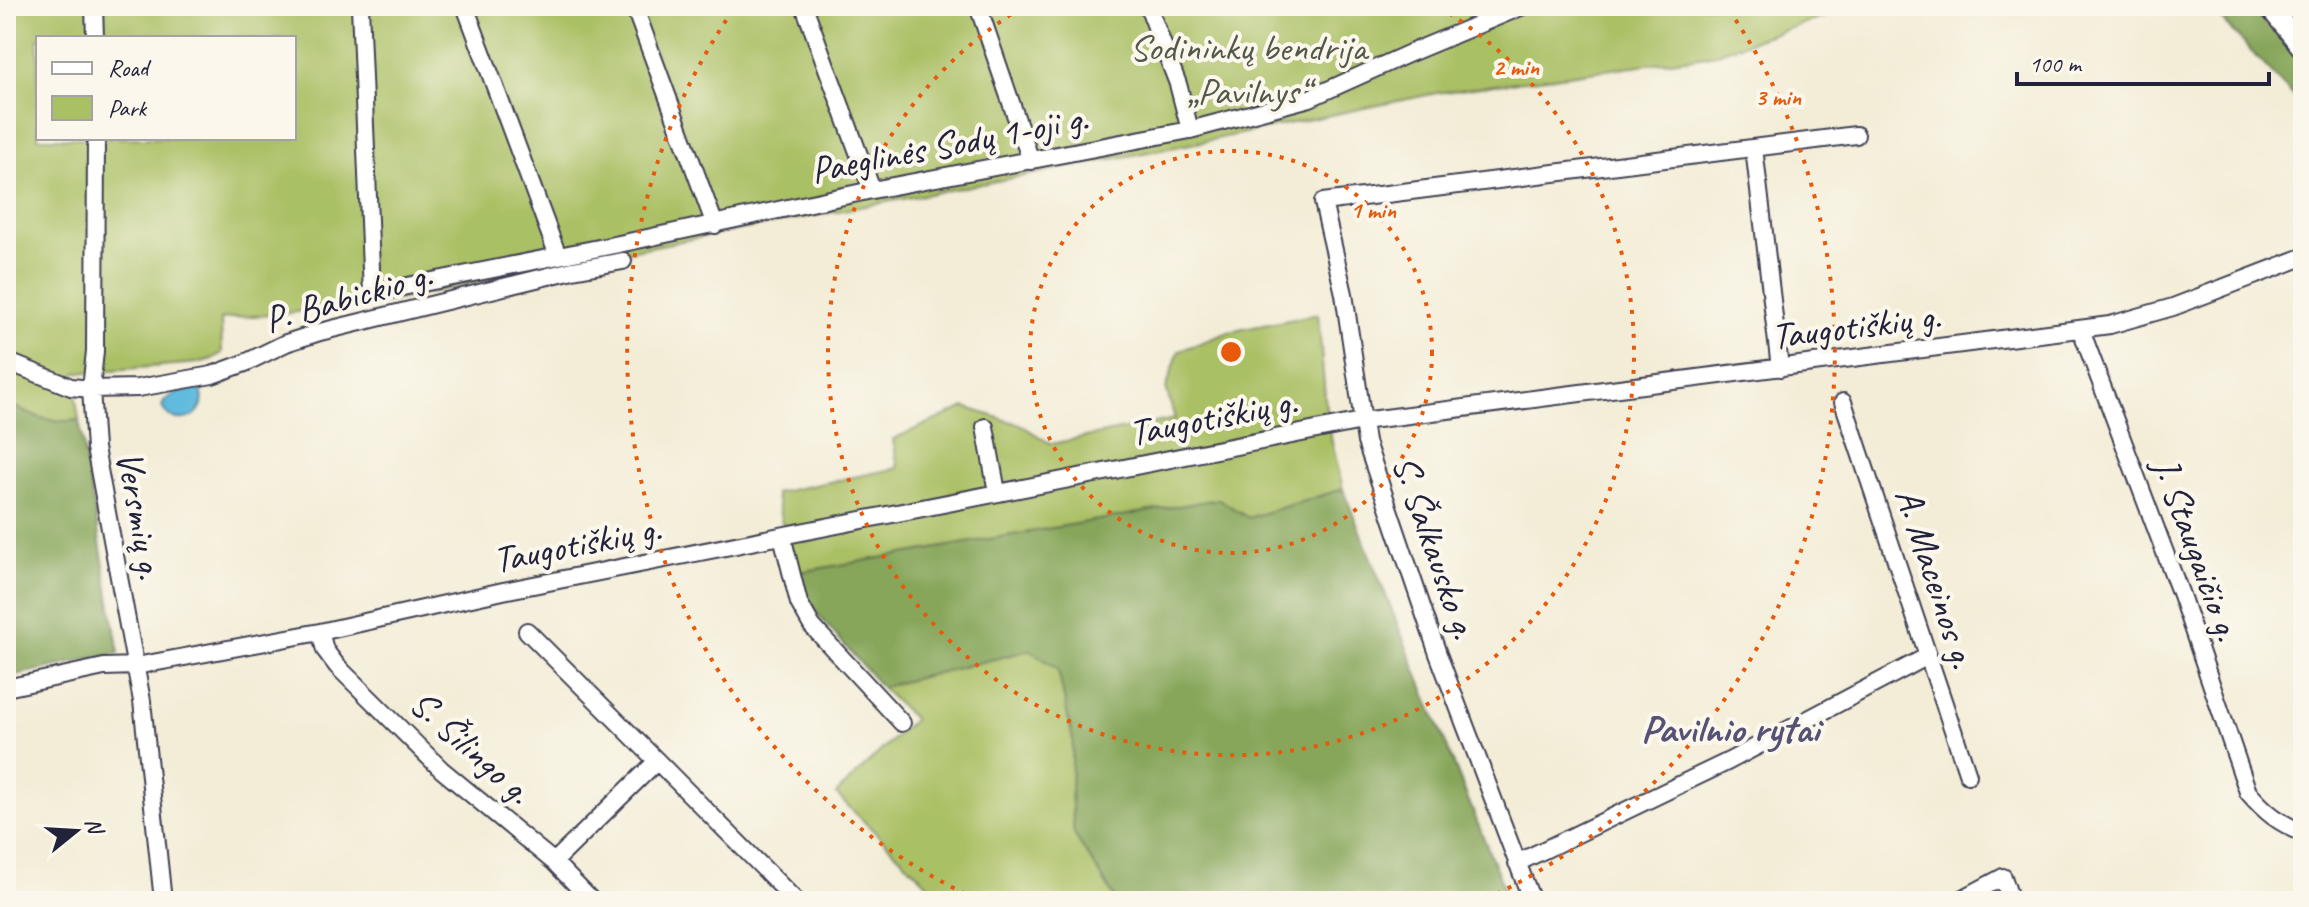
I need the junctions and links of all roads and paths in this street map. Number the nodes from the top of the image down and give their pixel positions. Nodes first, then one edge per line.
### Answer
1 (94, 6) edge
2 (360, 6) edge
3 (465, 6) edge
4 (634, 6) edge
5 (804, 6) edge
6 (978, 6) edge
7 (1148, 6) edge
8 (1523, 6) edge
9 (2269, 6) edge
10 (95, 36) edge
11 (2303, 48) edge
12 (1190, 130) junction
13 (1856, 135) dead end
14 (96, 140) edge
15 (1754, 148) junction
16 (1031, 161) junction
17 (872, 190) junction
18 (715, 225) junction
19 (558, 256) junction
20 (2303, 257) edge
21 (623, 261) dead end
22 (2081, 330) junction
23 (6, 361) edge
24 (1780, 368) junction
25 (91, 389) junction
26 (1843, 402) dead end
27 (1362, 421) junction
28 (985, 427) dead end
29 (997, 492) junction
30 (782, 536) junction
31 (527, 631) dead end
32 (320, 632) junction
33 (1928, 656) junction
34 (136, 666) junction
35 (6, 688) edge
36 (902, 723) dead end
37 (657, 761) junction
38 (1968, 775) dead end
39 (2303, 833) edge
40 (554, 862) junction
41 (1517, 863) junction
42 (163, 901) edge
43 (592, 901) edge
44 (796, 901) edge
45 (1532, 901) edge
46 (1958, 901) edge
47 (2011, 901) edge

1 - 10 street
2 - 19 street, Paeglinės Sodų 1-oji g.
3 - 19 street
4 - 18 street
5 - 17 street
6 - 16 street
7 - 12 street
8 - 12 street, Paeglinės Sodų 1-oji g.
9 - 11 street
12 - 16 street, Paeglinės Sodų 1-oji g.
13 - 15 street
14 - 25 street, Versmių g.
15 - 24 street
15 - 27 street, S. Šalkausko g.
16 - 17 street, Paeglinės Sodų 1-oji g.
17 - 18 street, Paeglinės Sodų 1-oji g.
18 - 19 street, Paeglinės Sodų 1-oji g.
20 - 22 street, Taugotiškių g.
21 - 25 street, P. Babickio g.
22 - 24 street, Taugotiškių g.
22 - 39 street, J. Staugaičio g.
23 - 25 street, P. Babickio g.
24 - 27 street, Taugotiškių g.
25 - 34 street, Versmių g.
26 - 33 street, A. Maceinos g.
27 - 29 street, Taugotiškių g.
27 - 41 street, S. Šalkausko g.
28 - 29 street
29 - 30 street, Taugotiškių g.
30 - 32 street, Taugotiškių g.
30 - 36 street
31 - 37 street
32 - 34 street, Taugotiškių g.
32 - 40 street, S. Šilingo g.
33 - 38 street, A. Maceinos g.
33 - 41 street
34 - 35 street, Taugotiškių g.
34 - 42 street, Versmių g.
37 - 40 street
37 - 44 street
40 - 43 street, S. Šilingo g.
41 - 45 street, S. Šalkausko g.
46 - 47 street

